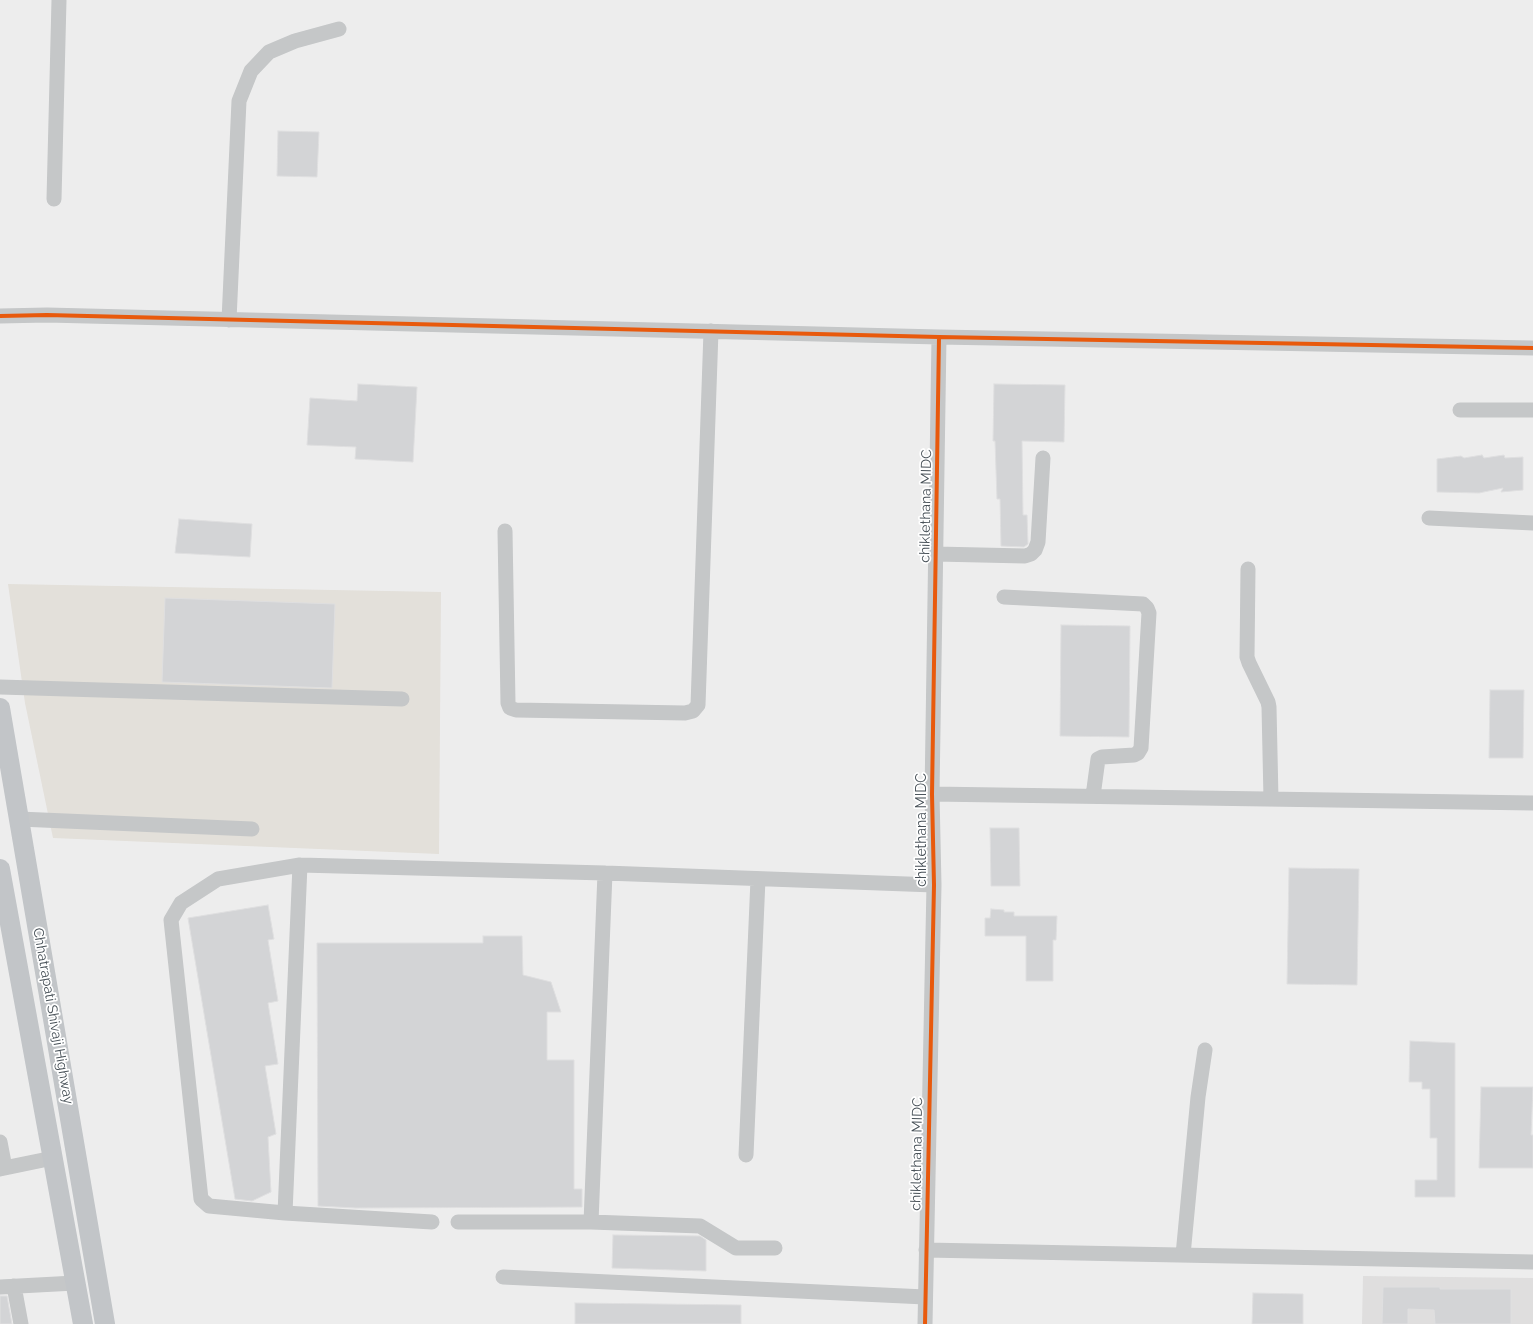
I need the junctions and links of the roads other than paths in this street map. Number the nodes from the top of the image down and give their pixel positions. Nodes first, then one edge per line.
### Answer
1 (59, 0) edge
2 (339, 29) dead end
3 (54, 199) dead end
4 (0, 316) edge
5 (229, 320) junction
6 (710, 331) junction
7 (939, 336) junction
8 (1533, 348) edge
9 (1460, 410) dead end
10 (1533, 410) edge
11 (1043, 458) dead end
12 (1429, 518) dead end
13 (1533, 523) edge
14 (505, 531) dead end
15 (936, 554) junction
16 (1248, 569) dead end
17 (1004, 597) dead end
18 (0, 687) edge
19 (402, 699) dead end
20 (0, 708) edge
21 (932, 794) junction
22 (1093, 796) junction
23 (1271, 799) junction
24 (1533, 803) edge
25 (19, 819) junction
26 (252, 829) dead end
27 (300, 865) junction
28 (0, 869) edge
29 (605, 873) junction
30 (758, 879) junction
31 (934, 885) junction
32 (1205, 1050) dead end
33 (0, 1142) edge
34 (746, 1155) dead end
35 (53, 1158) junction
36 (2, 1168) edge
37 (286, 1213) junction
38 (432, 1222) dead end
39 (458, 1222) dead end
40 (591, 1222) junction
41 (775, 1248) dead end
42 (926, 1250) junction
43 (1183, 1255) junction
44 (1533, 1262) edge
45 (503, 1278) dead end
46 (76, 1283) junction
47 (7, 1287) edge
48 (925, 1297) junction
49 (20, 1324) edge
50 (83, 1324) edge
51 (105, 1324) edge
52 (925, 1324) edge

1 - 3 street
2 - 5 street
4 - 5 street
5 - 6 street
6 - 7 street
6 - 14 street
7 - 8 street
7 - 15 street, chiklethana MIDC
9 - 10 street
11 - 15 street
12 - 13 street
15 - 21 street, chiklethana MIDC
16 - 23 street
17 - 22 street
18 - 19 street
20 - 25 main road, Chhatrapati Shivaji Highway
21 - 22 street
21 - 31 street, chiklethana MIDC
22 - 23 street
23 - 24 street
25 - 26 street
25 - 51 main road, Chhatrapati Shivaji Highway
27 - 29 street
27 - 37 street
27 - 37 street
28 - 35 main road, Chhatrapati Shivaji Highway
29 - 30 street
29 - 40 street
30 - 31 street
30 - 34 street
31 - 42 street, chiklethana MIDC
32 - 43 street
33 - 36 street
35 - 36 street
35 - 46 main road, Chhatrapati Shivaji Highway
37 - 38 street
39 - 40 street
40 - 41 street
42 - 43 street
42 - 48 street, chiklethana MIDC
43 - 44 street
45 - 48 street
46 - 47 street
46 - 50 main road, Chhatrapati Shivaji Highway
47 - 49 street
48 - 52 street, chiklethana MIDC

